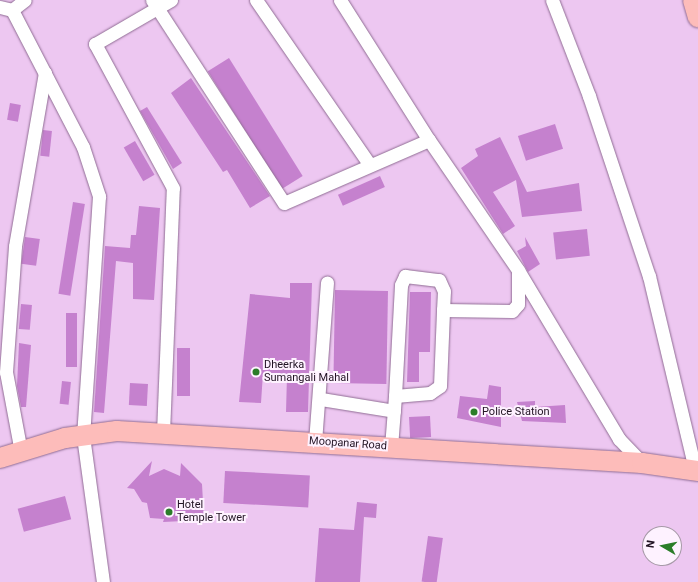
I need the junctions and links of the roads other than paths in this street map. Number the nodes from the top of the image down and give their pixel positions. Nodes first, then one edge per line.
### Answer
1 (25, 0) edge
2 (171, 0) edge
3 (256, 0) edge
4 (340, 0) edge
5 (552, 0) edge
6 (693, 0) edge
7 (155, 4) edge
8 (6, 8) edge
9 (698, 17) edge
10 (45, 73) junction
11 (429, 140) junction
12 (369, 164) junction
13 (518, 270) junction
14 (327, 282) dead end
15 (443, 310) junction
16 (395, 396) junction
17 (321, 399) junction
18 (394, 411) junction
19 (163, 433) junction
20 (83, 436) junction
21 (315, 442) junction
22 (391, 447) junction
23 (21, 452) junction
24 (0, 458) edge
25 (642, 463) junction
26 (696, 470) edge
27 (103, 582) edge

1 - 8 street
2 - 7 street
3 - 12 street
4 - 11 street
5 - 26 street
6 - 9 main road
7 - 12 street
7 - 19 street
8 - 10 street
10 - 20 street
10 - 23 street
11 - 12 street
11 - 13 street
13 - 15 street
13 - 25 street
14 - 17 street
15 - 16 street
15 - 16 street
16 - 18 street
17 - 18 street
17 - 21 street
18 - 22 street
19 - 20 main road, Moopanar Road
19 - 21 main road, Moopanar Road
20 - 23 main road, Moopanar Road
20 - 27 street
21 - 22 main road, Moopanar Road
22 - 25 main road, Moopanar Road
23 - 24 main road, Moopanar Road
25 - 26 main road, Moopanar Road

